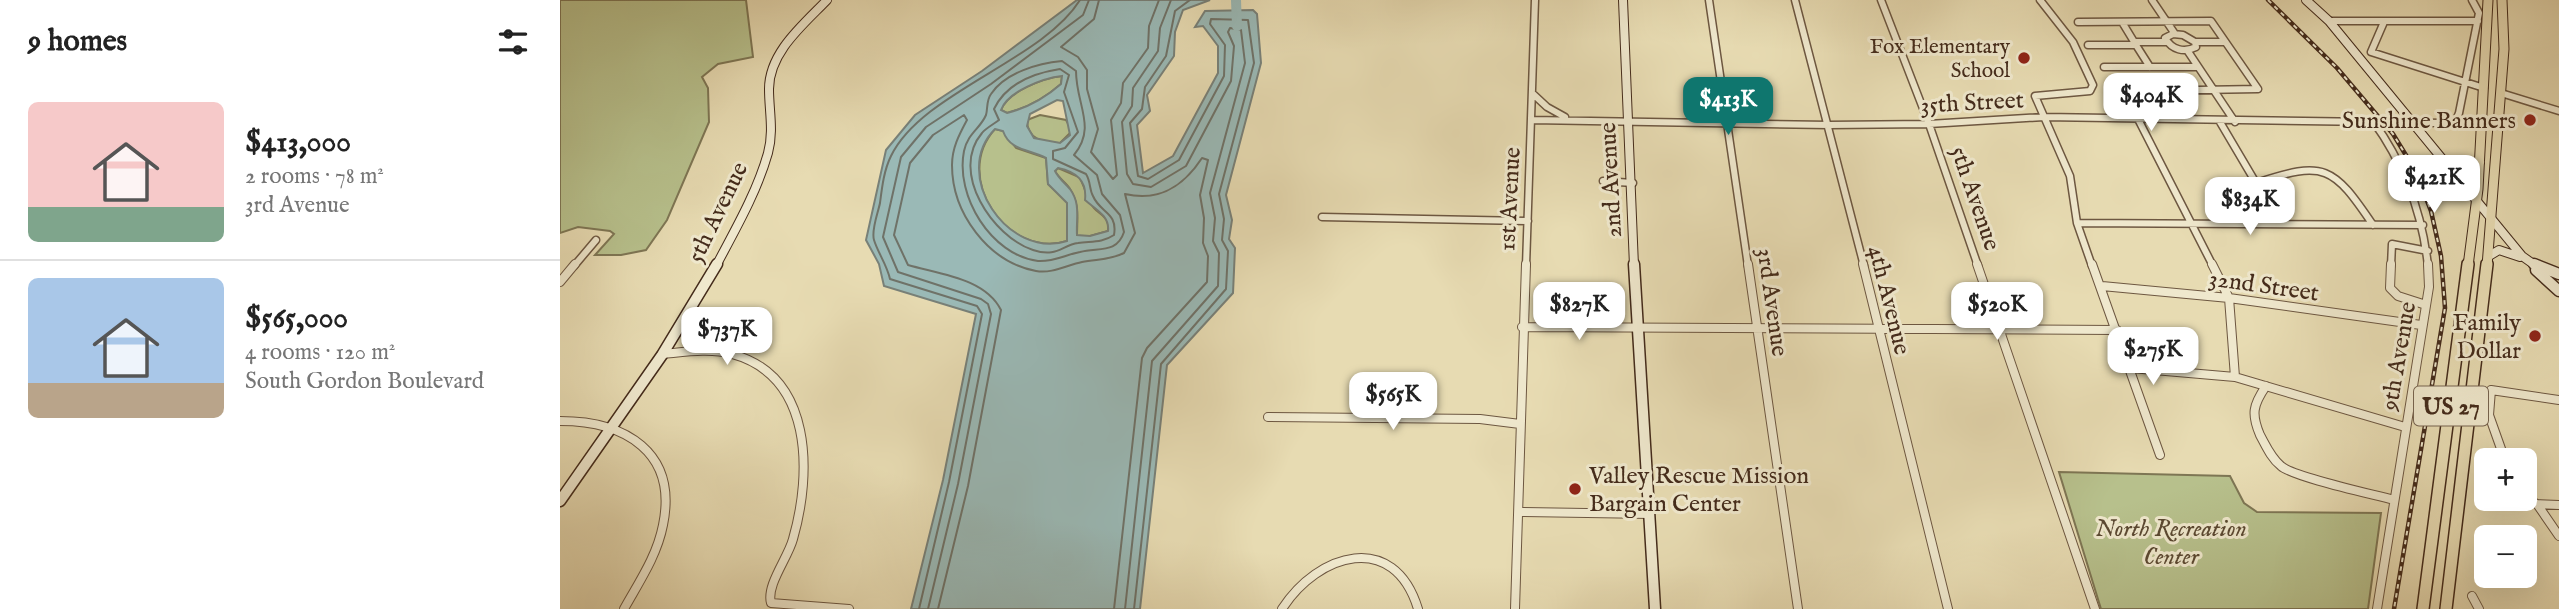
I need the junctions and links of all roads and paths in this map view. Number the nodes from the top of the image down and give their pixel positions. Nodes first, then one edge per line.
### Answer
1 (827, 0) edge
2 (1535, 0) edge
3 (1623, 0) edge
4 (1709, 0) edge
5 (1795, 0) edge
6 (1881, 0) edge
7 (2040, 0) edge
8 (2152, 0) edge
9 (2305, 0) edge
10 (2472, 0) edge
11 (2488, 0) edge
12 (2502, 0) edge
13 (2329, 21) junction
14 (2478, 21) junction
15 (2078, 22) dead end
16 (2122, 22) junction
17 (2167, 22) junction
18 (2384, 22) junction
19 (2175, 34) junction
20 (2166, 42) junction
21 (2195, 42) junction
22 (2225, 42) junction
23 (2135, 43) junction
24 (2088, 45) dead end
25 (2187, 50) junction
26 (2104, 67) dead end
27 (2150, 67) junction
28 (2198, 67) junction
29 (2465, 82) junction
30 (2484, 88) junction
31 (2148, 91) junction
32 (2214, 91) junction
33 (1532, 93) junction
34 (2501, 93) junction
35 (2559, 111) edge
36 (2044, 117) junction
37 (1569, 118) junction
38 (2138, 119) junction
39 (1532, 120) junction
40 (1629, 121) junction
41 (2373, 121) junction
42 (2220, 122) junction
43 (2235, 122) junction
44 (2414, 123) junction
45 (1727, 124) junction
46 (1929, 124) junction
47 (1829, 125) junction
48 (2442, 160) junction
49 (2480, 162) junction
50 (1603, 181) dead end
51 (1633, 183) junction
52 (2256, 183) junction
53 (2474, 202) junction
54 (1322, 218) dead end
55 (1528, 221) junction
56 (2191, 222) junction
57 (2492, 222) junction
58 (2077, 223) junction
59 (2245, 223) junction
60 (2372, 225) junction
61 (2423, 225) junction
62 (596, 240) dead end
63 (2428, 251) junction
64 (2489, 256) junction
65 (2527, 261) junction
66 (2559, 274) edge
67 (560, 282) edge
68 (2102, 286) junction
69 (2559, 291) edge
70 (2229, 298) junction
71 (2426, 305) junction
72 (2421, 325) junction
73 (1522, 327) junction
74 (1637, 328) junction
75 (1997, 328) junction
76 (1877, 329) junction
77 (1757, 330) junction
78 (2117, 330) junction
79 (661, 354) junction
80 (2131, 369) junction
81 (2235, 377) junction
82 (2266, 386) junction
83 (2559, 400) edge
84 (1268, 417) dead end
85 (560, 421) edge
86 (1520, 424) junction
87 (612, 426) junction
88 (2405, 427) junction
89 (2501, 448) edge
90 (2160, 455) dead end
91 (2394, 500) junction
92 (560, 501) edge
93 (2537, 504) joint
94 (2559, 505) edge
95 (1519, 512) junction
96 (1650, 514) junction
97 (2559, 536) edge
98 (2472, 596) dead end
99 (624, 609) edge
100 (849, 609) edge
101 (1282, 609) edge
102 (1418, 609) edge
103 (1515, 609) edge
104 (1655, 609) edge
105 (1798, 609) edge
106 (1948, 609) edge
107 (2095, 609) edge
108 (2377, 609) edge
109 (2423, 609) edge
110 (2446, 609) edge
111 (2479, 609) edge

1 - 79 main road, 5th Avenue
2 - 33 street, 1st Avenue
3 - 40 main road, 2nd Avenue
4 - 45 street, 3rd Avenue
5 - 47 street, 4th Avenue
6 - 46 street, 5th Avenue
7 - 36 street
8 - 17 street
9 - 13 main road
10 - 14 street
11 - 30 main road, US 27
12 - 34 main road, US 27
13 - 18 street
13 - 44 main road
14 - 18 street
14 - 29 street
15 - 16 street
16 - 17 street
16 - 23 street
17 - 19 street
17 - 22 street
18 - 29 street
19 - 20 street
19 - 21 street
20 - 23 street
20 - 25 street
21 - 22 street
21 - 25 street
22 - 32 street
23 - 24 street
23 - 27 street
25 - 28 street
26 - 27 street
27 - 28 street
28 - 32 street
29 - 30 street
29 - 44 street, 35th Street
30 - 49 main road, US 27
31 - 31 street
31 - 32 street
32 - 43 street
33 - 37 street
33 - 39 street, 1st Avenue
34 - 35 street
34 - 57 main road, US 27
36 - 38 street, 35th Street
36 - 46 street, 35th Street
36 - 58 street
37 - 39 street, 35th Street
37 - 40 street, 35th Street
38 - 42 street, 35th Street
38 - 56 street
39 - 55 street, 1st Avenue
40 - 45 street, 35th Street
40 - 51 main road, 2nd Avenue
41 - 43 street, 35th Street
41 - 44 street, 35th Street
41 - 61 street, 9th Avenue
42 - 43 street, 35th Street
42 - 52 street
44 - 48 main road
45 - 47 street, 35th Street
45 - 77 street, 3rd Avenue
46 - 47 street, 35th Street
46 - 75 street, 5th Avenue
47 - 76 street, 4th Avenue
48 - 49 main road
48 - 53 main road
49 - 53 main road, US 27
50 - 51 street
51 - 74 main road, 2nd Avenue
52 - 59 street
52 - 60 street
53 - 57 main road
53 - 109 main road, US 27
54 - 55 street
55 - 73 street, 1st Avenue
56 - 58 street
56 - 59 street
56 - 70 street
57 - 64 main road, US 27
57 - 65 main road
58 - 68 street
59 - 60 street
60 - 61 street
61 - 63 street, 9th Avenue
62 - 67 street
63 - 71 street, 9th Avenue
63 - 71 street
64 - 65 main road
64 - 110 main road, US 27
65 - 66 main road
65 - 69 main road
68 - 70 street, 32nd Street
68 - 78 street
70 - 72 street, 32nd Street
70 - 81 street
71 - 72 street, 9th Avenue
72 - 88 street, 9th Avenue
73 - 74 street
73 - 86 street, 1st Avenue
74 - 77 street
74 - 96 main road, 2nd Avenue
75 - 76 street
75 - 78 street
75 - 107 street, 5th Avenue
76 - 77 street
76 - 106 street, 4th Avenue
77 - 105 street, 3rd Avenue
78 - 80 street
79 - 87 main road, 5th Avenue
79 - 100 street
80 - 81 street
80 - 90 street
81 - 82 street
82 - 88 street
82 - 91 street
83 - 89 street
84 - 86 street
85 - 87 street
86 - 95 street, 1st Avenue
87 - 92 main road, 5th Avenue
87 - 99 street
88 - 91 street, 9th Avenue
91 - 108 street, 9th Avenue
93 - 94 street
93 - 97 street
95 - 96 street
95 - 103 street, 1st Avenue
96 - 104 main road, 2nd Avenue
98 - 111 street
101 - 102 street

